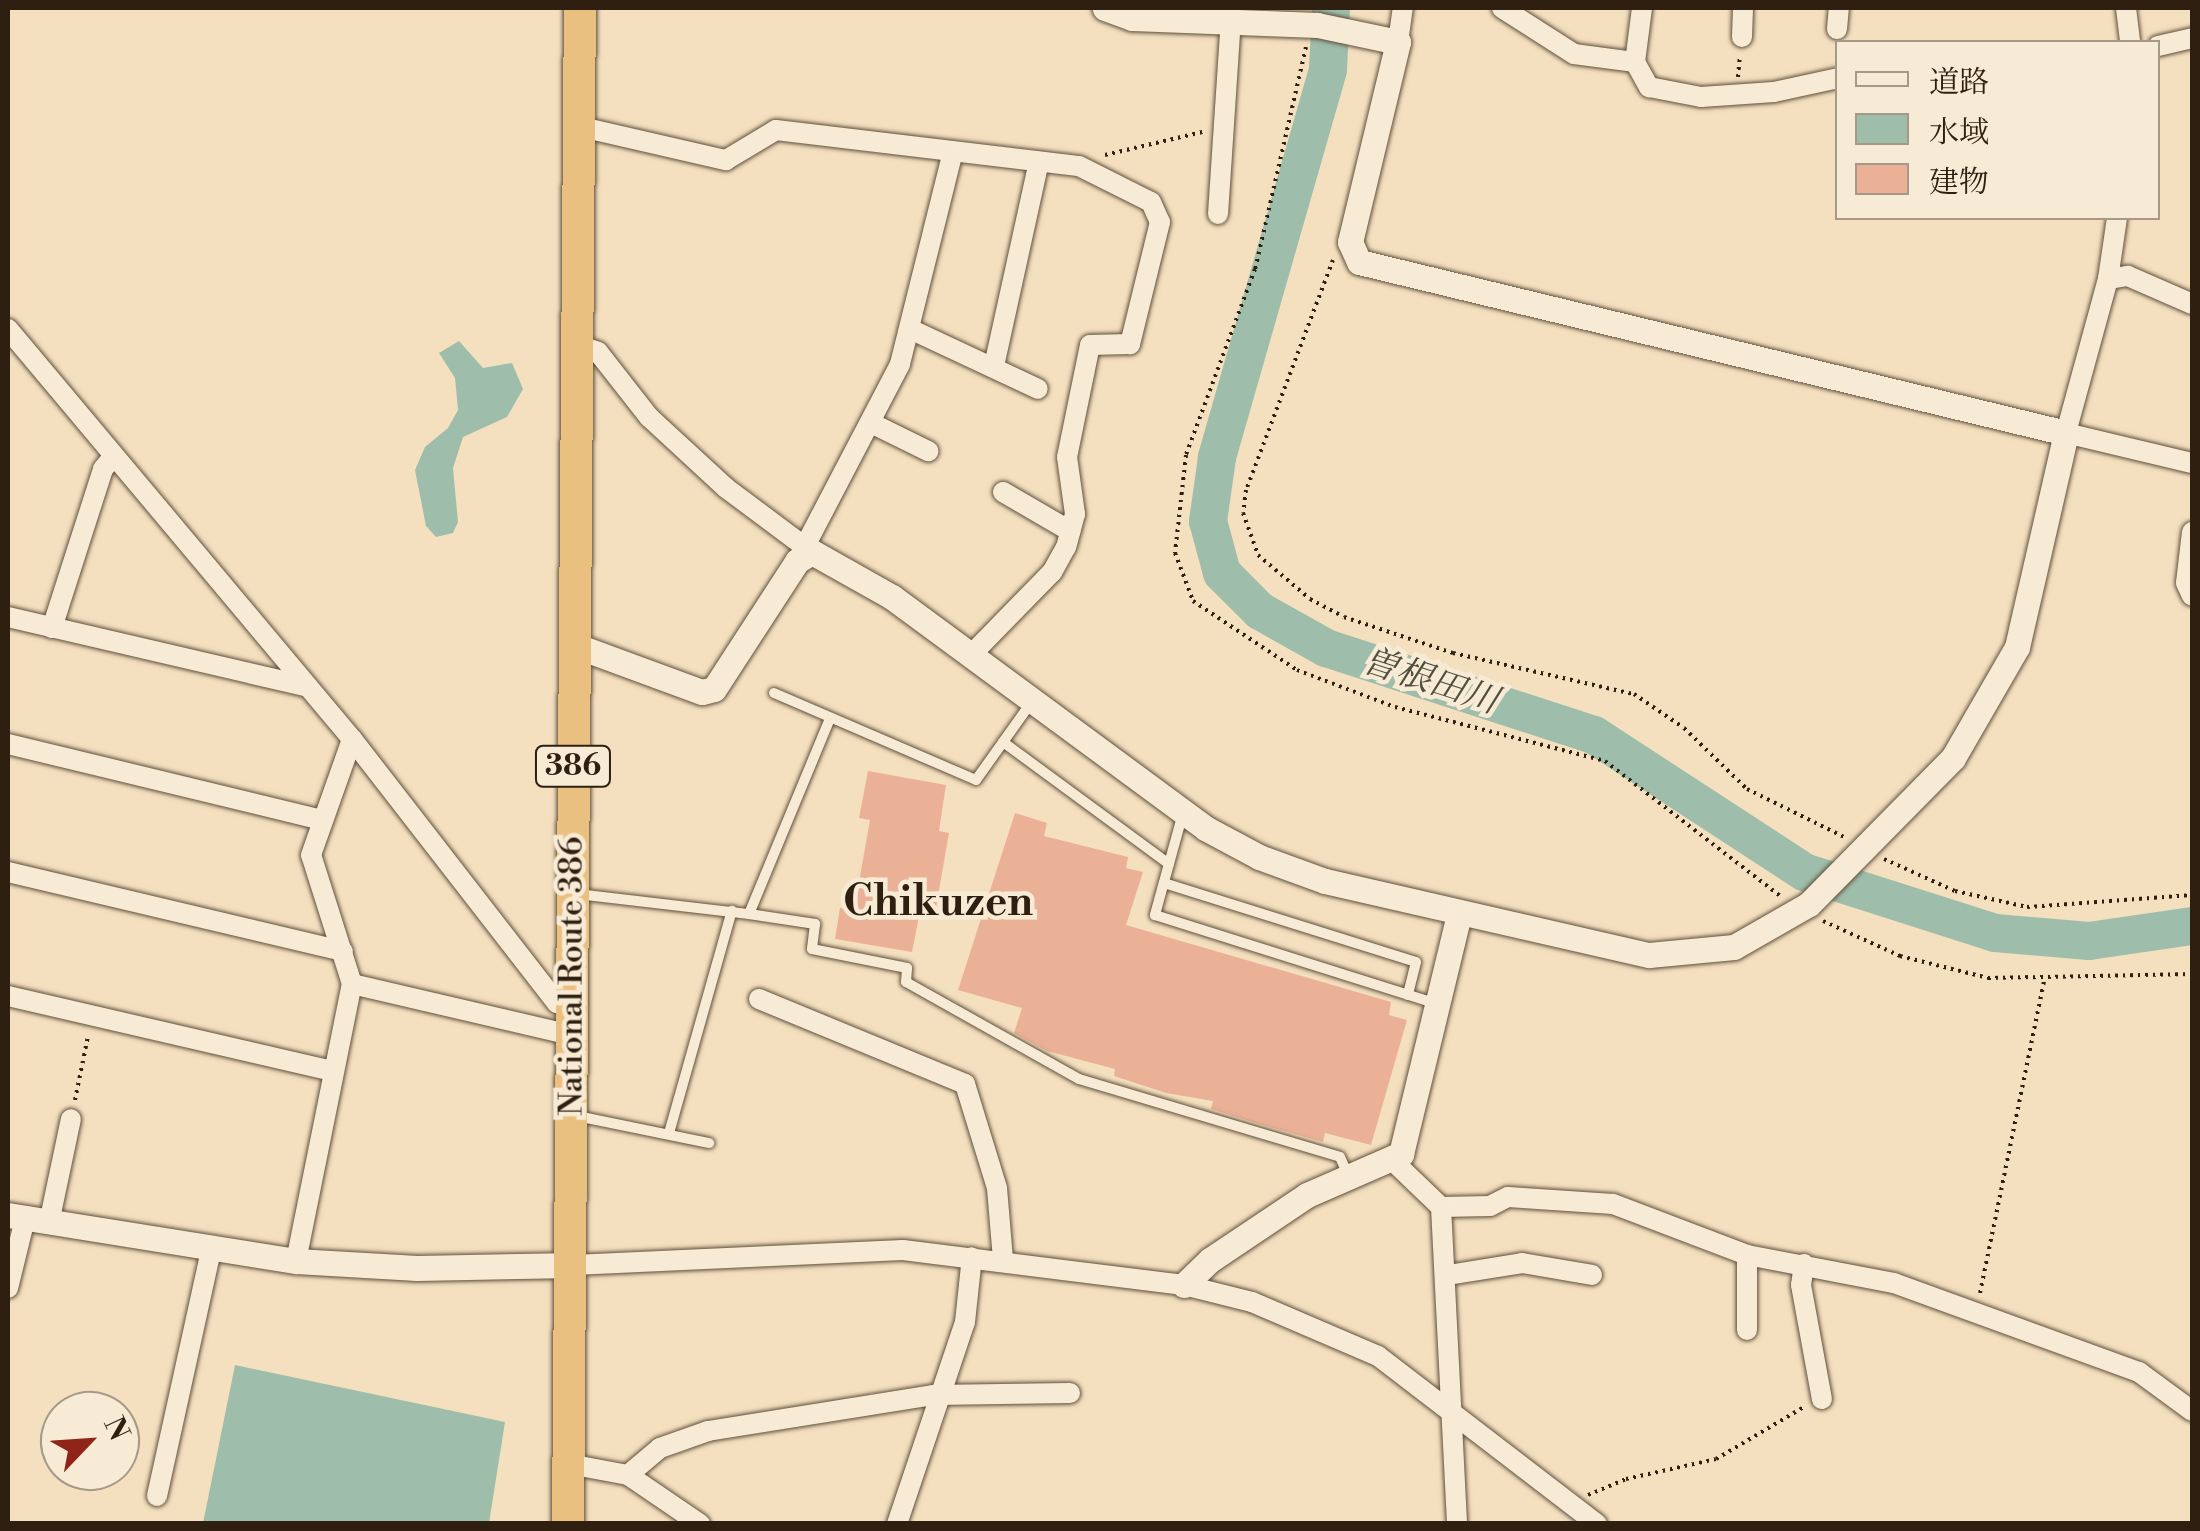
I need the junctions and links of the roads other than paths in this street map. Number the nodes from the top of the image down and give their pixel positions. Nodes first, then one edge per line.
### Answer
1 (580, 8) edge
2 (1105, 8) edge
3 (1402, 8) edge
4 (1502, 8) edge
5 (1642, 8) edge
6 (1743, 8) edge
7 (2126, 8) edge
8 (1231, 19) junction
9 (1742, 36) road end
10 (2192, 38) edge
11 (1387, 39) junction
12 (2130, 40) edge
13 (2160, 46) edge
14 (1636, 62) junction
15 (1835, 79) edge
16 (578, 126) junction
17 (952, 154) junction
18 (1039, 162) junction
19 (1218, 214) dead end
20 (2117, 220) edge
21 (2108, 279) junction
22 (2192, 304) edge
23 (8, 329) edge
24 (910, 329) junction
25 (577, 344) junction
26 (994, 366) junction
27 (1038, 389) dead end
28 (870, 424) junction
29 (2066, 433) junction
30 (928, 451) dead end
31 (114, 456) junction
32 (2192, 463) edge
33 (1003, 492) dead end
34 (1070, 532) junction
35 (2192, 532) edge
36 (808, 549) junction
37 (2192, 596) edge
38 (8, 618) edge
39 (52, 628) junction
40 (574, 644) junction
41 (972, 654) junction
42 (308, 687) junction
43 (774, 694) dead end
44 (1033, 699) junction
45 (830, 718) junction
46 (352, 739) junction
47 (1004, 742) junction
48 (8, 744) edge
49 (1183, 812) junction
50 (323, 820) junction
51 (1169, 864) junction
52 (8, 872) edge
53 (1164, 883) junction
54 (572, 894) junction
55 (732, 911) junction
56 (749, 914) junction
57 (1459, 914) junction
58 (342, 950) junction
59 (352, 984) junction
60 (1408, 995) junction
61 (8, 996) edge
62 (760, 999) dead end
63 (1437, 1004) junction
64 (572, 1020) junction
65 (333, 1072) junction
66 (572, 1116) junction
67 (71, 1120) road end
68 (669, 1133) junction
69 (709, 1143) dead end
70 (1394, 1162) junction
71 (1350, 1179) junction
72 (1441, 1208) junction
73 (27, 1219) edge
74 (211, 1250) junction
75 (1747, 1255) junction
76 (972, 1256) junction
77 (1003, 1259) junction
78 (296, 1261) junction
79 (1804, 1264) junction
80 (574, 1265) junction
81 (1448, 1275) junction
82 (1592, 1275) dead end
83 (1184, 1285) junction
84 (8, 1288) edge
85 (1747, 1330) dead end
86 (1070, 1393) dead end
87 (944, 1395) junction
88 (1822, 1399) road end
89 (1450, 1408) junction
90 (2192, 1412) edge
91 (570, 1464) junction
92 (628, 1474) junction
93 (156, 1496) dead end
94 (568, 1524) edge
95 (700, 1524) edge
96 (897, 1524) edge
97 (1457, 1524) edge
98 (1597, 1524) edge

1 - 16 highway, National Route 386 / 386
2 - 8 street
3 - 11 street
4 - 14 street
5 - 14 street
6 - 9 street
7 - 12 street
8 - 11 street
8 - 19 street
10 - 13 street
11 - 29 street
14 - 15 street
16 - 17 street
16 - 25 highway, National Route 386 / 386
17 - 18 street
17 - 24 street
18 - 26 street
18 - 34 street
20 - 21 street
21 - 22 street
21 - 29 street
23 - 31 street
24 - 26 street
24 - 28 street
25 - 36 street
25 - 40 highway, National Route 386 / 386
26 - 27 street
28 - 30 street
28 - 36 street
29 - 32 street
29 - 57 street
31 - 39 street
31 - 42 street
33 - 34 street
34 - 41 street
35 - 37 street
36 - 40 street
36 - 41 street
38 - 39 street
39 - 42 street
40 - 54 highway, National Route 386 / 386
41 - 44 street
42 - 46 street
43 - 45 lane
44 - 47 lane
44 - 49 street
45 - 47 lane
45 - 56 lane
46 - 50 street
46 - 64 street
47 - 51 lane
48 - 50 street
49 - 51 lane
49 - 57 street
50 - 58 street
51 - 53 lane
52 - 58 street
53 - 60 lane
53 - 60 lane
54 - 55 lane
54 - 64 highway, National Route 386 / 386
55 - 56 lane
55 - 68 lane
56 - 71 lane
57 - 63 street
58 - 59 street
59 - 64 street
59 - 65 street
60 - 63 lane
61 - 65 street
62 - 77 street
63 - 70 street
64 - 66 highway, National Route 386 / 386
65 - 78 street
66 - 68 lane
66 - 80 highway, National Route 386 / 386
67 - 73 street
68 - 69 lane
70 - 71 street
70 - 72 street
71 - 83 street
72 - 75 street
72 - 81 street
73 - 74 street
73 - 84 street
74 - 78 street
74 - 93 street
75 - 79 street
75 - 85 street
76 - 77 street
76 - 80 street
76 - 87 street
77 - 83 street
78 - 80 street
79 - 88 street
79 - 90 street
80 - 91 highway, National Route 386 / 386
81 - 82 street
81 - 89 street
83 - 89 street
86 - 87 street
87 - 92 street
87 - 96 street
89 - 97 street
89 - 98 street
91 - 92 street
91 - 94 highway, National Route 386 / 386
92 - 95 street

